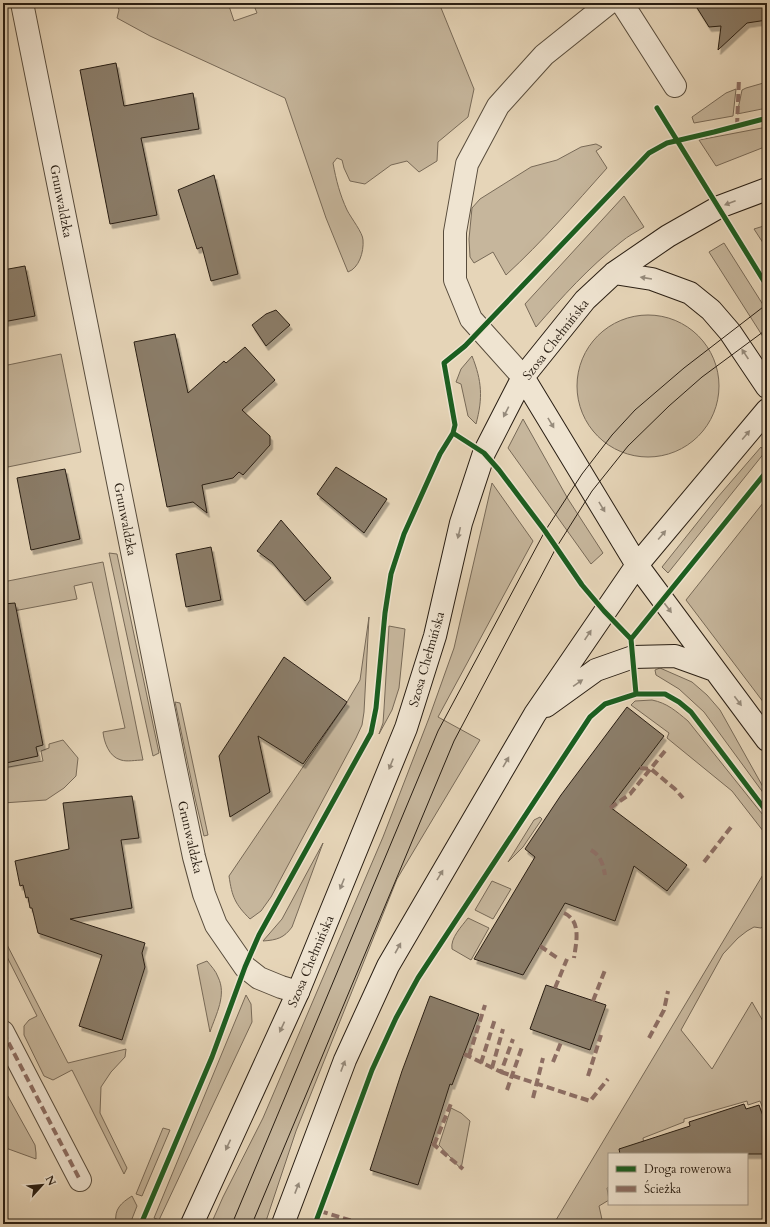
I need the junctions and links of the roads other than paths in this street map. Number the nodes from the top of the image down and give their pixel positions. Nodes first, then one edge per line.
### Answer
1 (22, 3) edge
2 (609, 3) edge
3 (622, 3) edge
4 (675, 86) dead end
5 (767, 189) edge
6 (614, 273) junction
7 (524, 377) junction
8 (767, 387) edge
9 (767, 410) edge
10 (637, 565) junction
11 (714, 670) junction
12 (535, 714) junction
13 (767, 740) edge
14 (298, 992) junction
15 (3, 1032) edge
16 (80, 1180) dead end
17 (192, 1224) edge
18 (283, 1224) edge

1 - 14 main road, Grunwaldzka
2 - 7 main road
3 - 4 main road
5 -> 6 main road, Szosa Chełmińska
6 - 7 main road, Szosa Chełmińska
8 -> 6 main road
7 -> 10 main road
7 -> 14 main road, Szosa Chełmińska
10 -> 9 main road
10 -> 11 main road
12 -> 10 main road
12 -> 11 main road
11 -> 13 main road
18 -> 12 main road
14 -> 17 main road, Szosa Chełmińska
15 - 16 main road

